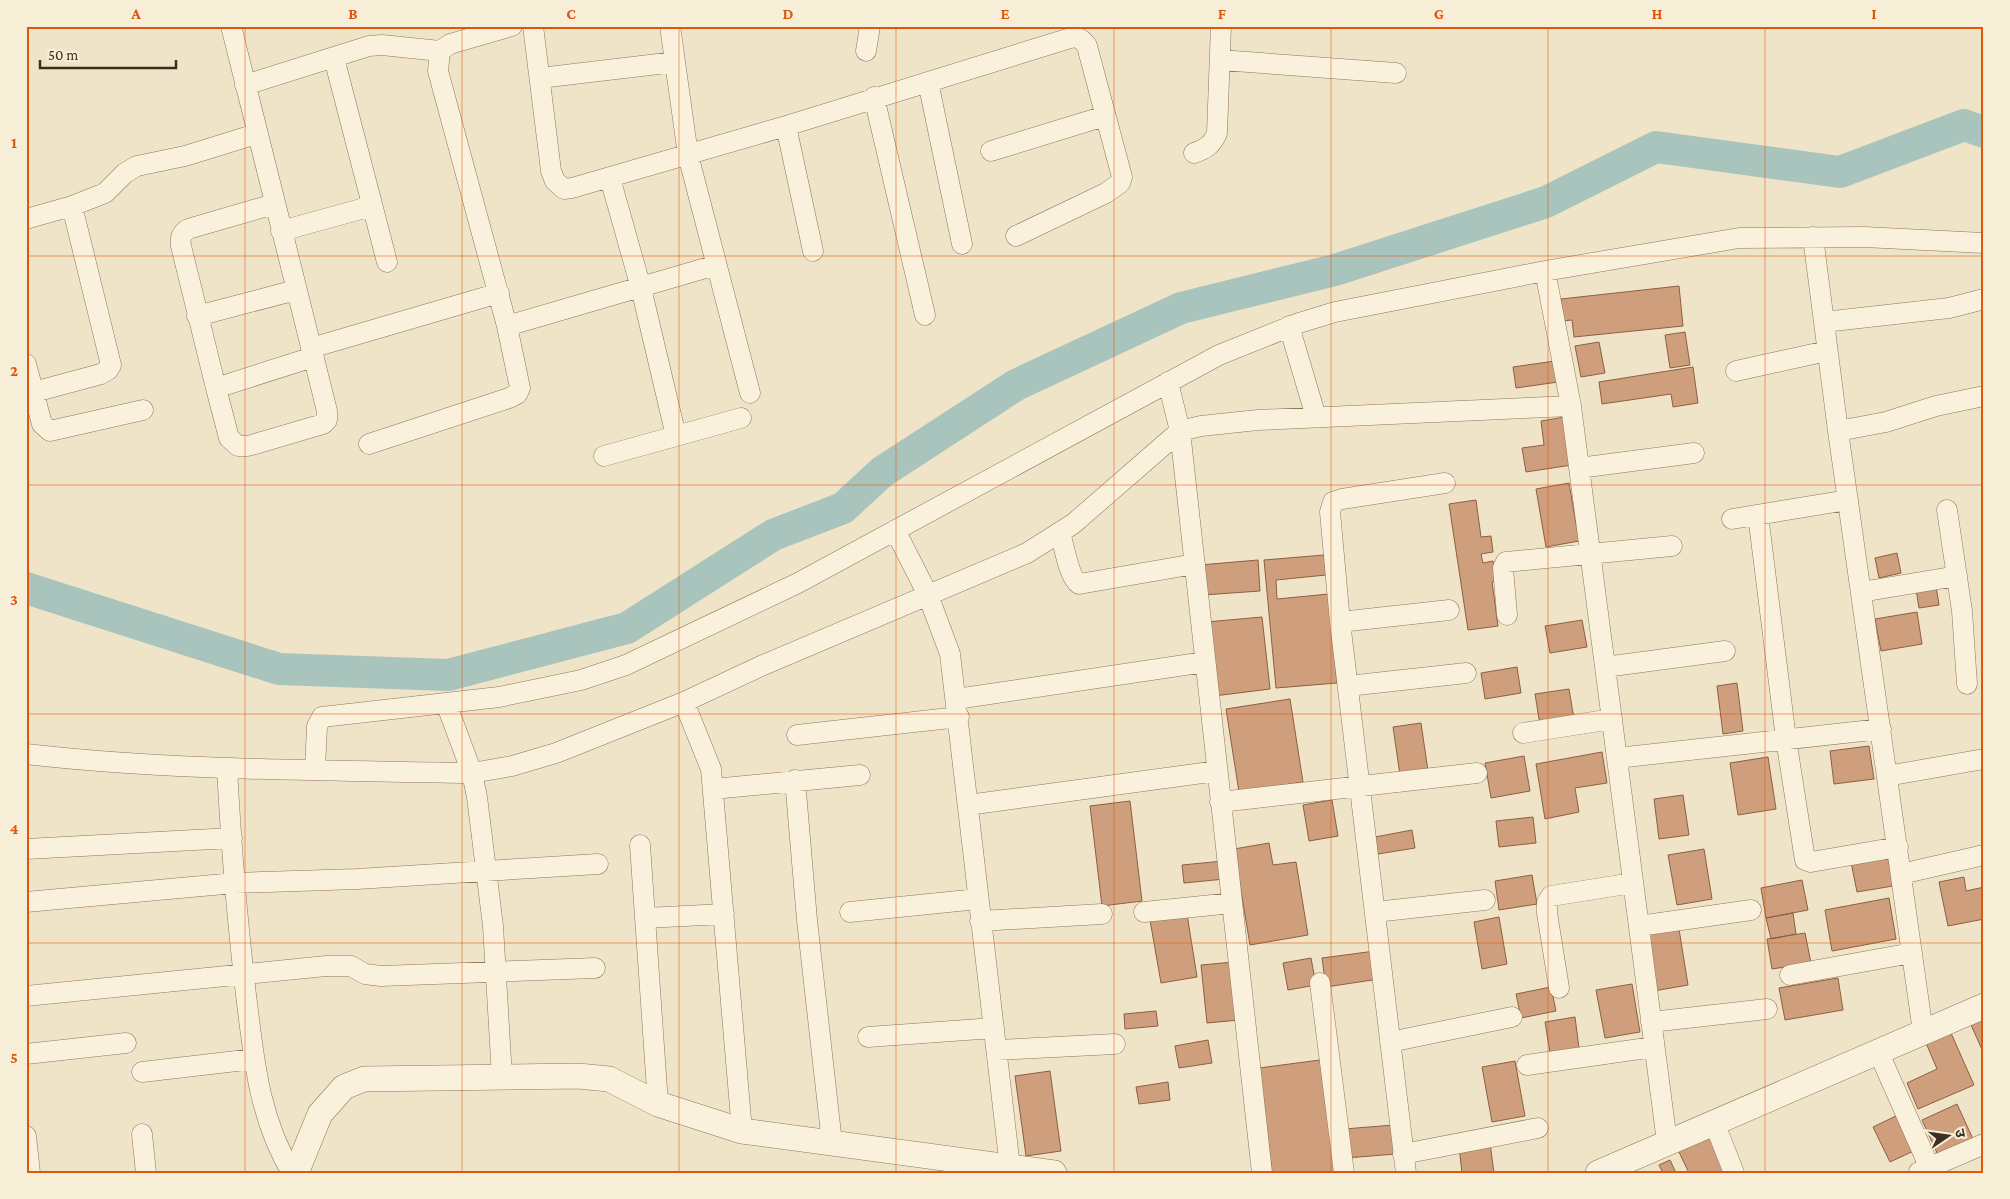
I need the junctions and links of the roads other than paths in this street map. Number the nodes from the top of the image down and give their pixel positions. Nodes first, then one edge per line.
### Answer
1 (231, 26) edge
2 (512, 26) edge
3 (533, 26) edge
4 (670, 26) edge
5 (870, 26) edge
6 (1221, 26) edge
7 (440, 51) junction
8 (866, 51) dead end
9 (334, 58) junction
10 (1220, 60) junction
11 (675, 62) junction
12 (1396, 73) dead end
13 (540, 78) junction
14 (928, 82) junction
15 (245, 85) junction
16 (874, 97) junction
17 (1105, 116) junction
18 (786, 126) junction
19 (256, 134) junction
20 (990, 151) dead end
21 (1194, 153) dead end
22 (688, 155) junction
23 (610, 178) junction
24 (274, 204) junction
25 (72, 206) junction
26 (372, 206) junction
27 (26, 219) edge
28 (281, 231) junction
29 (1016, 236) dead end
30 (1814, 237) junction
31 (962, 244) dead end
32 (1984, 244) edge
33 (813, 252) dead end
34 (387, 262) dead end
35 (716, 265) junction
36 (1545, 271) junction
37 (640, 288) junction
38 (296, 290) junction
39 (499, 293) junction
40 (1984, 299) edge
41 (925, 315) dead end
42 (197, 316) junction
43 (1824, 322) junction
44 (508, 326) junction
45 (1290, 326) junction
46 (1827, 351) junction
47 (312, 353) junction
48 (26, 364) edge
49 (1736, 371) dead end
50 (1168, 382) junction
51 (216, 388) junction
52 (34, 392) junction
53 (750, 393) dead end
54 (1984, 396) edge
55 (1571, 406) junction
56 (143, 410) dead end
57 (1316, 417) junction
58 (741, 418) dead end
59 (1180, 431) junction
60 (1838, 431) junction
61 (676, 436) junction
62 (369, 444) dead end
63 (1694, 453) dead end
64 (604, 456) dead end
65 (1579, 468) junction
66 (1444, 483) dead end
67 (1848, 500) junction
68 (1947, 510) dead end
69 (1758, 515) junction
70 (1732, 519) dead end
71 (895, 530) junction
72 (1060, 533) junction
73 (1672, 546) dead end
74 (1590, 555) junction
75 (1195, 564) junction
76 (1957, 576) junction
77 (1862, 592) junction
78 (928, 594) junction
79 (1449, 610) dead end
80 (1507, 615) dead end
81 (1340, 622) junction
82 (1725, 650) dead end
83 (1205, 662) junction
84 (1605, 667) junction
85 (1466, 673) dead end
86 (1967, 684) dead end
87 (1348, 686) junction
88 (684, 702) junction
89 (446, 703) junction
90 (957, 708) junction
91 (1612, 719) junction
92 (1881, 729) junction
93 (1523, 733) dead end
94 (798, 735) dead end
95 (1786, 739) junction
96 (26, 754) edge
97 (1617, 758) junction
98 (1984, 759) edge
99 (227, 768) junction
100 (315, 770) junction
101 (1217, 771) junction
102 (472, 773) junction
103 (1477, 773) dead end
104 (860, 775) dead end
105 (1887, 776) junction
106 (796, 780) junction
107 (1360, 785) junction
108 (713, 789) junction
109 (1220, 802) junction
110 (968, 805) junction
111 (232, 838) junction
112 (640, 845) dead end
113 (1898, 847) junction
114 (26, 849) edge
115 (1984, 855) edge
116 (598, 864) dead end
117 (487, 871) junction
118 (1901, 874) junction
119 (235, 884) junction
120 (1633, 884) junction
121 (978, 899) junction
122 (1485, 900) dead end
123 (26, 902) edge
124 (1232, 903) junction
125 (1751, 910) dead end
126 (850, 912) dead end
127 (1144, 912) dead end
128 (1374, 912) junction
129 (724, 914) junction
130 (1102, 914) dead end
131 (645, 918) junction
132 (980, 921) junction
133 (1639, 926) junction
134 (1912, 954) junction
135 (595, 968) dead end
136 (497, 972) junction
137 (244, 973) junction
138 (1790, 975) dead end
139 (1320, 984) dead end
140 (1559, 988) dead end
141 (26, 996) edge
142 (1984, 1006) edge
143 (1766, 1009) dead end
144 (1512, 1017) dead end
145 (1652, 1022) junction
146 (994, 1028) junction
147 (1923, 1032) junction
148 (868, 1036) dead end
149 (1390, 1042) junction
150 (126, 1044) dead end
151 (1115, 1044) dead end
152 (1654, 1047) junction
153 (996, 1050) junction
154 (1878, 1051) junction
155 (26, 1054) edge
156 (254, 1059) junction
157 (1526, 1065) dead end
158 (142, 1072) dead end
159 (502, 1077) junction
160 (658, 1104) junction
161 (1714, 1122) junction
162 (1538, 1128) dead end
163 (742, 1131) junction
164 (142, 1134) dead end
165 (26, 1136) edge
166 (1667, 1142) junction
167 (832, 1143) junction
168 (1984, 1144) edge
169 (1405, 1163) edge
170 (1010, 1167) junction
171 (1927, 1171) edge
172 (30, 1173) edge
173 (146, 1173) edge
174 (292, 1173) edge
175 (296, 1173) edge
176 (1054, 1173) edge
177 (1262, 1173) edge
178 (1344, 1173) edge
179 (1598, 1173) edge
180 (1734, 1173) edge

1 - 15 street
2 - 7 street
3 - 13 street
4 - 11 street
5 - 8 street
6 - 10 street
7 - 9 street
7 - 39 street
9 - 15 street
9 - 26 street
10 - 12 street
10 - 21 street
11 - 13 street
11 - 22 street
13 - 23 street
14 - 16 street
14 - 17 street
14 - 31 street
15 - 19 street
16 - 18 street
16 - 41 street
17 - 20 street
17 - 29 street
18 - 22 street
18 - 33 street
19 - 24 street
19 - 25 street
22 - 23 street
22 - 35 street
23 - 37 street
24 - 28 street
24 - 42 street
25 - 27 street
25 - 52 street
26 - 28 street
26 - 34 street
28 - 38 street
30 - 32 street
30 - 36 street
30 - 43 street
35 - 37 street
35 - 53 street
36 - 45 street
36 - 55 street
37 - 44 street
37 - 61 street
38 - 42 street
38 - 47 street
39 - 44 street
39 - 47 street
40 - 43 street
42 - 51 street
43 - 46 street
44 - 62 street
45 - 50 street
45 - 57 street
46 - 49 street
46 - 60 street
47 - 51 street
47 - 51 street
48 - 52 street
50 - 59 street
50 - 71 street
52 - 56 street
54 - 60 street
55 - 57 street
55 - 65 street
57 - 59 street
58 - 61 street
59 - 72 street
59 - 75 street
60 - 67 street
61 - 64 street
63 - 65 street
65 - 74 street
66 - 81 street
67 - 69 street
67 - 77 street
68 - 76 street
69 - 70 street
69 - 95 street
71 - 78 street
71 - 89 street
72 - 75 street
72 - 78 street
73 - 74 street
74 - 80 street
74 - 84 street
75 - 83 street
76 - 77 street
76 - 86 street
77 - 92 street
78 - 88 street
78 - 90 street
79 - 81 street
81 - 87 street
82 - 84 street
83 - 90 street
83 - 101 street
84 - 91 street
85 - 87 street
87 - 107 street
88 - 102 street
88 - 108 street
89 - 100 street
89 - 102 street
90 - 94 street
90 - 110 street
91 - 93 street
91 - 97 street
92 - 95 street
92 - 105 street
95 - 97 street
95 - 113 street
96 - 99 street
97 - 120 street
98 - 105 street
99 - 100 street
99 - 111 street
100 - 102 street
101 - 109 street
101 - 110 street
102 - 117 street
103 - 107 street
104 - 106 street
105 - 113 street
106 - 108 street
106 - 167 street
107 - 109 street
107 - 128 street
108 - 129 street
109 - 124 street
110 - 121 street
111 - 114 street
111 - 119 street
112 - 131 street
113 - 118 street
115 - 118 street
116 - 117 street
117 - 119 street
117 - 136 street
118 - 134 street
119 - 123 street
119 - 137 street
120 - 133 street
120 - 140 street
121 - 126 street
121 - 132 street
122 - 128 street
124 - 127 street
124 - 177 street
125 - 133 street
128 - 149 street
129 - 131 street
129 - 163 street
130 - 132 street
131 - 160 street
132 - 146 street
133 - 145 street
134 - 138 street
134 - 147 street
135 - 136 street
136 - 137 street
136 - 159 street
137 - 141 street
137 - 156 street
139 - 178 street
142 - 147 street
143 - 145 street
144 - 149 street
145 - 152 street
146 - 148 street
146 - 153 street
147 - 154 street
149 - 169 street
150 - 155 street
151 - 153 street
152 - 157 street
152 - 166 street
153 - 170 street
154 - 161 street
154 - 171 street
156 - 158 street
156 - 174 street
159 - 160 street
159 - 175 street
160 - 163 street
161 - 166 street
161 - 180 street
162 - 169 street
163 - 167 street
164 - 173 street
165 - 172 street
166 - 179 street
167 - 170 street
168 - 171 street
170 - 176 street

